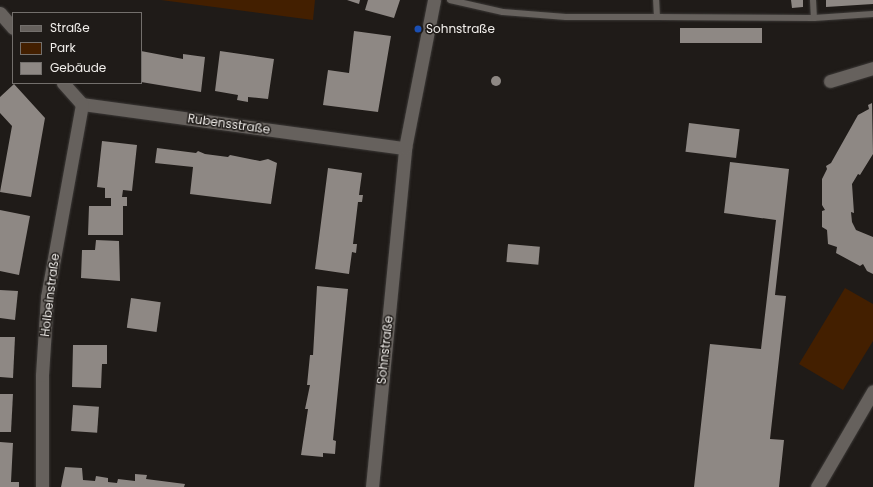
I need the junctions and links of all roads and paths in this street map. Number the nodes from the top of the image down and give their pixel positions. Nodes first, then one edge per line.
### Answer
1 (434, 0) edge
2 (450, 0) edge
3 (656, 0) edge
4 (813, 0) edge
5 (0, 13) edge
6 (873, 14) edge
7 (657, 17) junction
8 (814, 18) junction
9 (12, 27) edge
10 (873, 68) edge
11 (830, 81) dead end
12 (64, 84) edge
13 (82, 104) junction
14 (405, 148) junction
15 (873, 391) edge
16 (42, 487) edge
17 (372, 487) edge
18 (817, 487) edge

1 - 14 street, Sohnstraße
2 - 7 lane
3 - 7 lane
4 - 8 lane
5 - 9 street
6 - 8 lane
7 - 8 lane
10 - 11 street
12 - 13 street
13 - 14 street, Rubensstraße
13 - 16 street, Holbeinstraße
14 - 17 street, Sohnstraße
15 - 18 street

